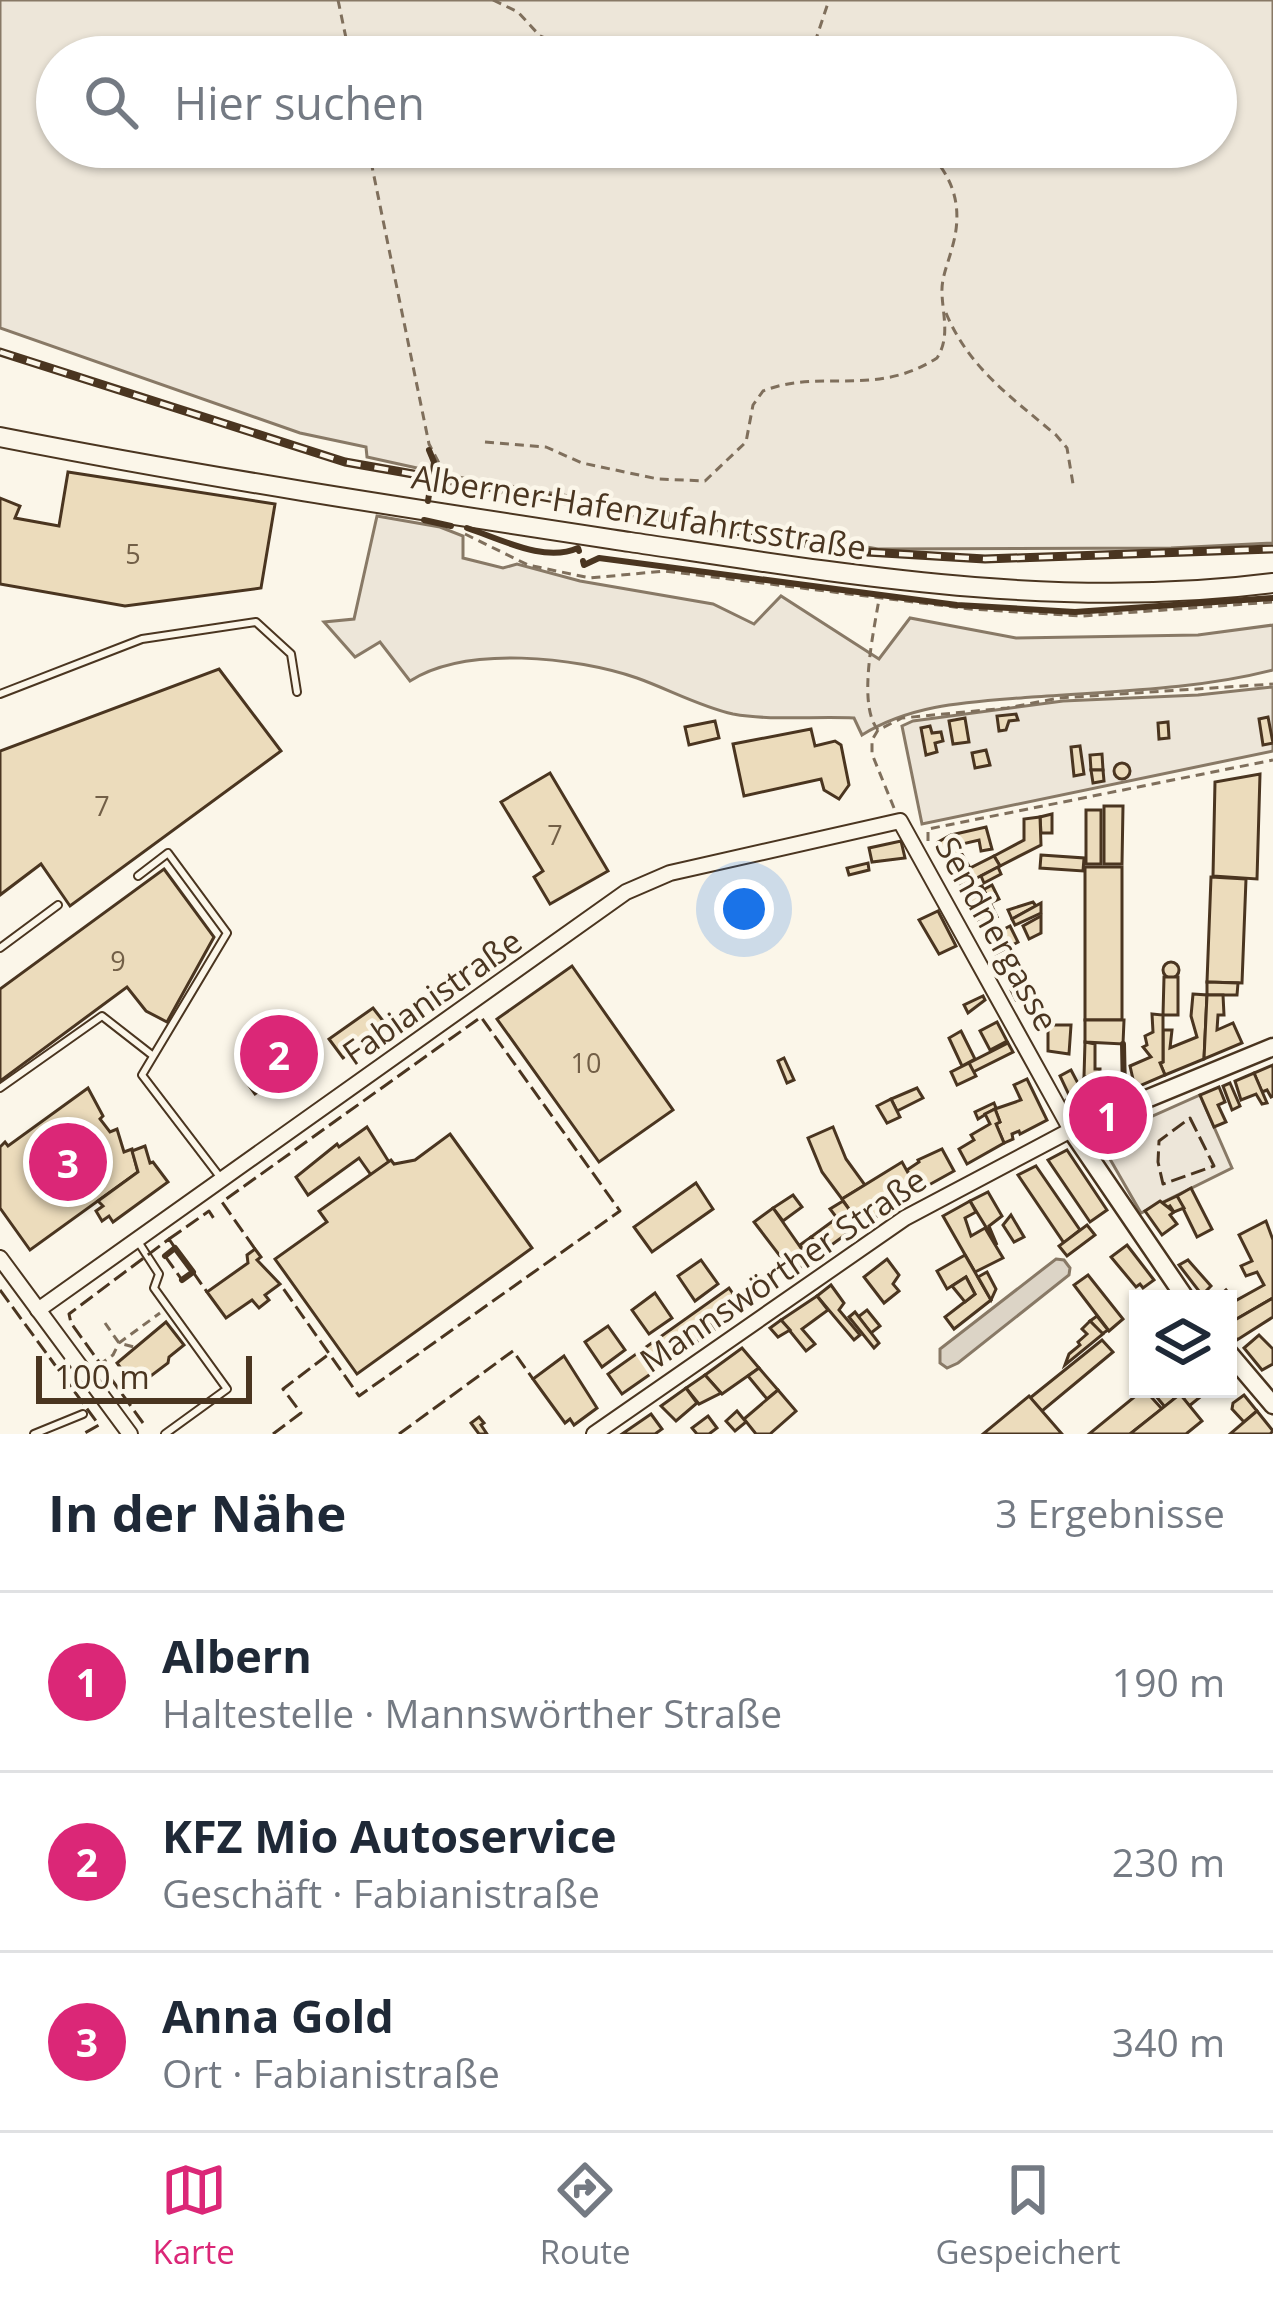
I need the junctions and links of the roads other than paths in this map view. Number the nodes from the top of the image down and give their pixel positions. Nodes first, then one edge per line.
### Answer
1 (0, 437) edge
2 (1273, 583) edge
3 (296, 692) dead end
4 (0, 694) edge
5 (900, 821) joint
6 (138, 876) dead end
7 (58, 905) dead end
8 (0, 948) edge
9 (1273, 1047) edge
10 (152, 1056) junction
11 (0, 1088) edge
12 (1071, 1130) junction
13 (222, 1180) junction
14 (137, 1240) junction
15 (0, 1258) edge
16 (1180, 1290) edge
17 (38, 1310) junction
18 (1237, 1363) edge
19 (1273, 1406) edge
20 (83, 1414) dead end
21 (34, 1434) edge
22 (130, 1434) edge
23 (165, 1434) edge
24 (594, 1434) edge

1 - 2 main road, Alberner Hafenzufahrtsstraße
3 - 4 lane
5 - 12 street, Sendnergasse
5 - 13 street, Fabianistraße
6 - 10 lane
7 - 8 lane
9 - 12 street, Mannswörther Straße
10 - 11 lane
10 - 13 lane
12 - 16 street, Sendnergasse
12 - 24 street, Mannswörther Straße
13 - 14 street, Fabianistraße
14 - 17 street, Fabianistraße
14 - 23 lane
15 - 17 street
17 - 22 street
18 - 19 street
20 - 21 lane

